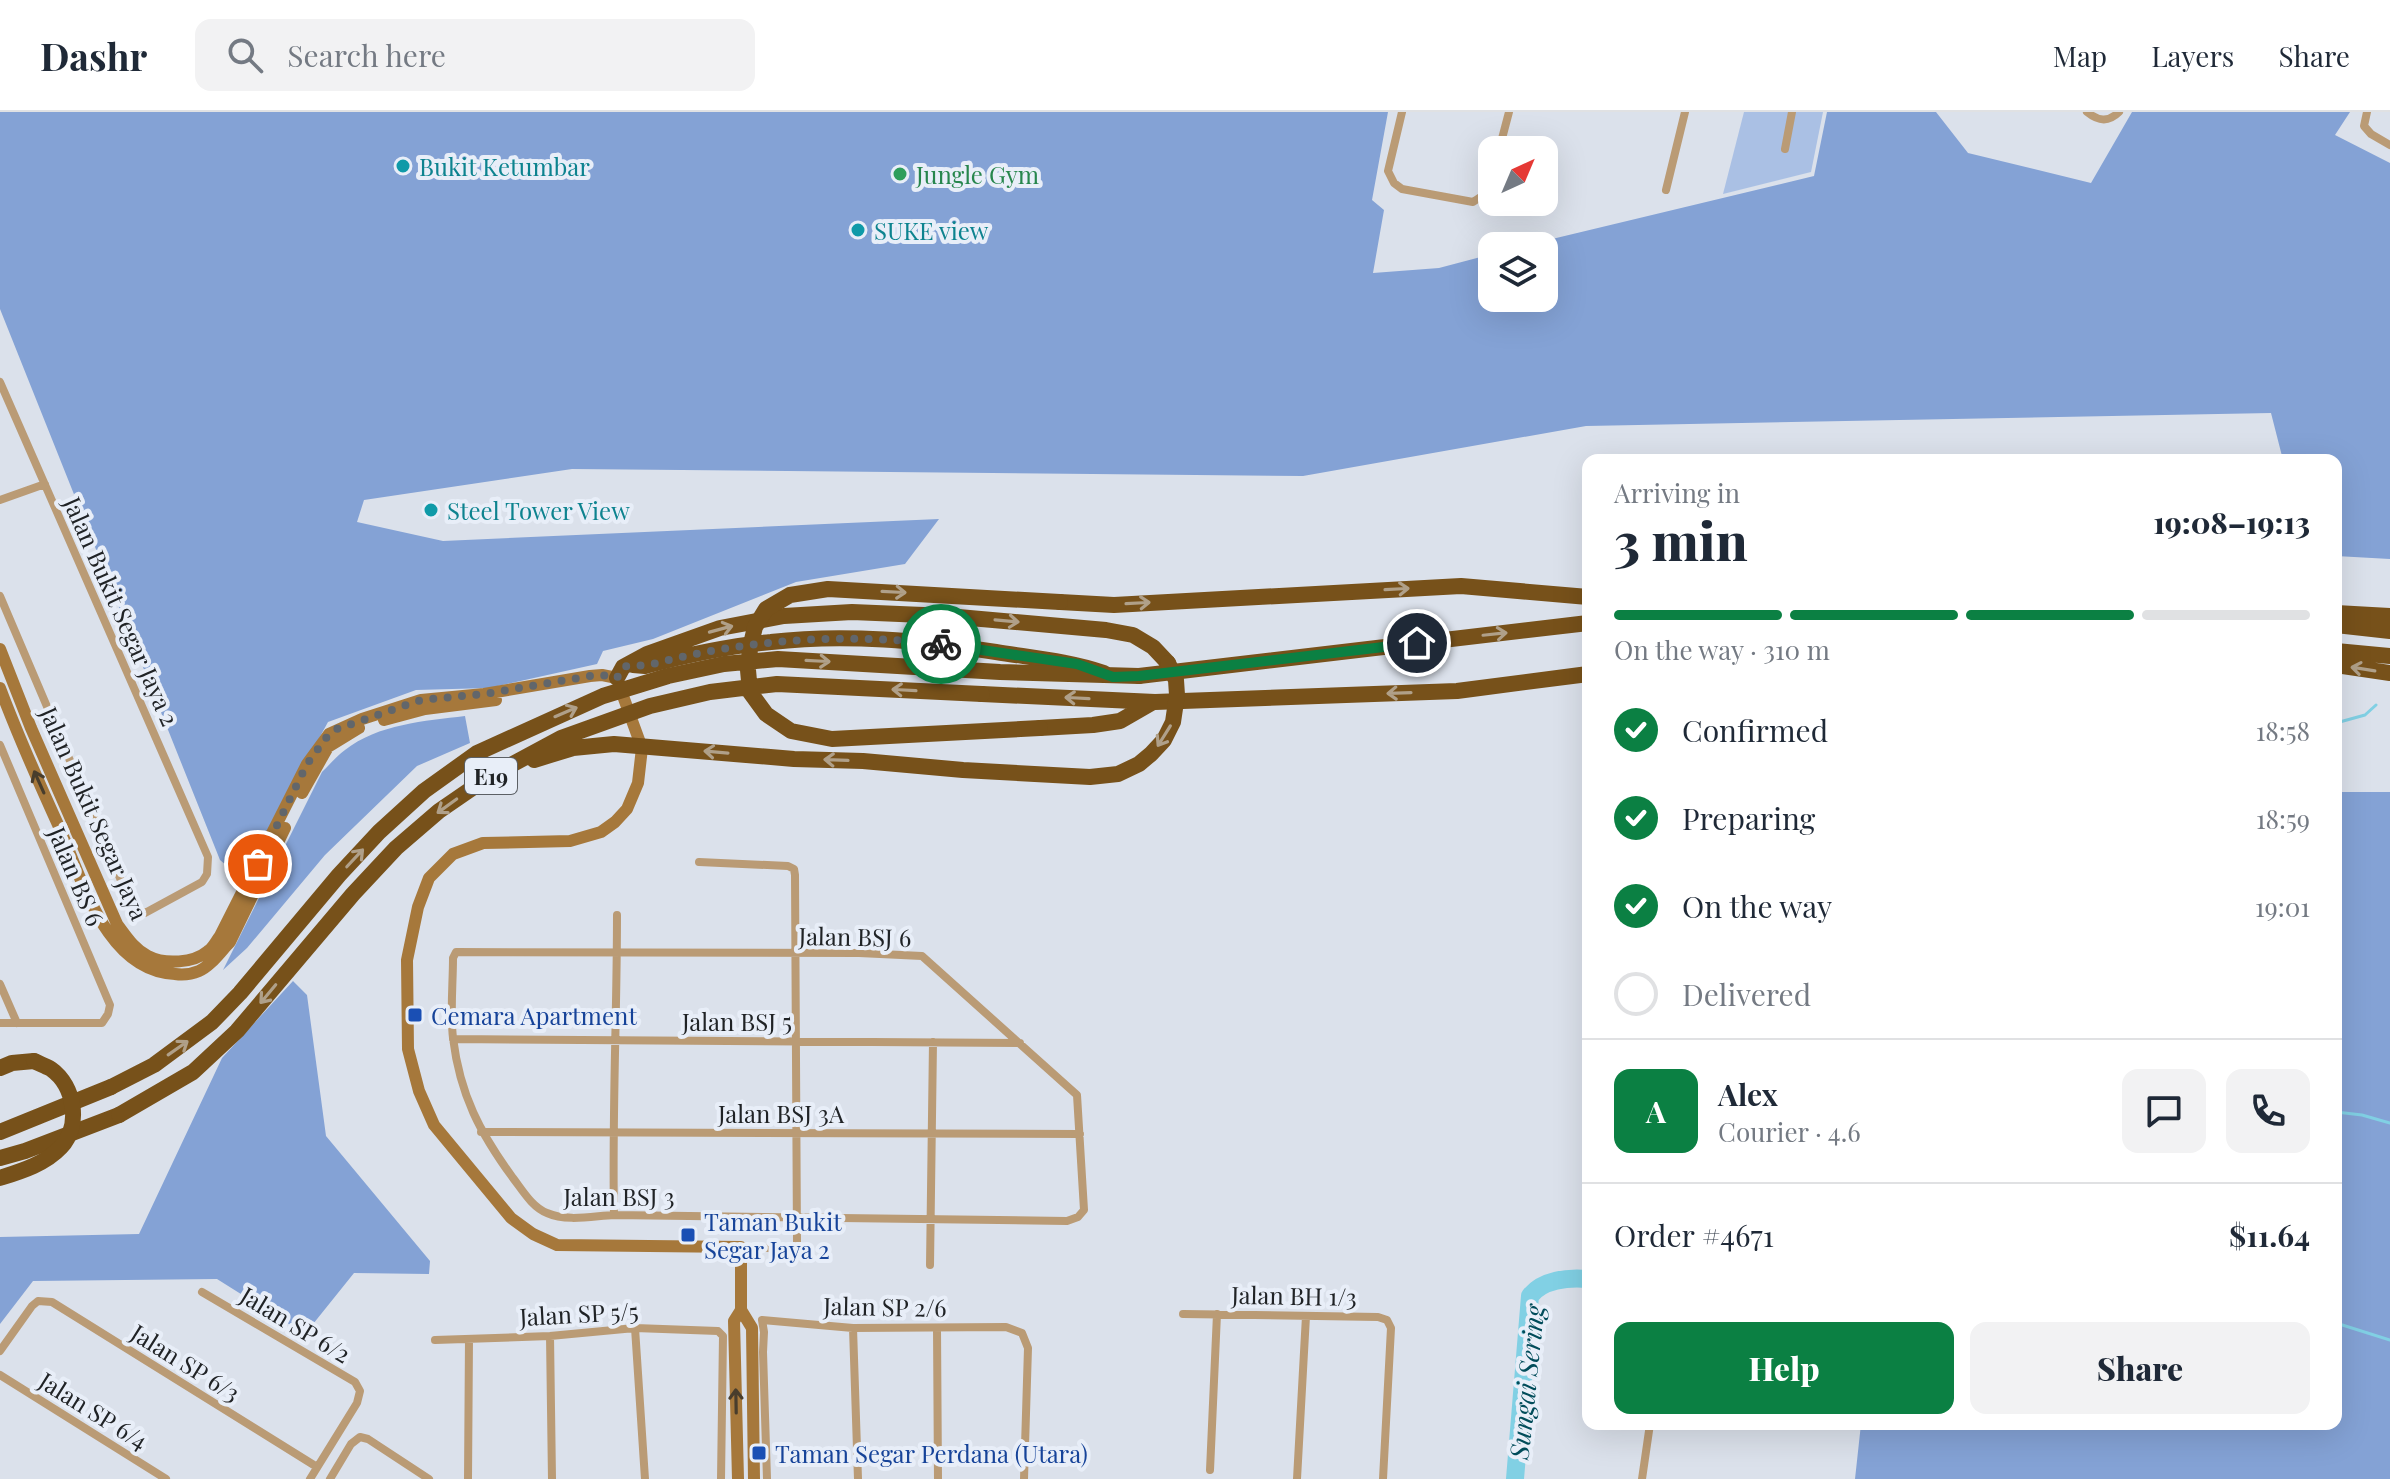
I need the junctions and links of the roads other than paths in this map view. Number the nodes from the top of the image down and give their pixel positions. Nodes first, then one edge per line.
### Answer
1 (1402, 112) edge
2 (1509, 112) edge
3 (1685, 112) edge
4 (1792, 112) edge
5 (2087, 112) edge
6 (2119, 112) edge
7 (2367, 112) edge
8 (1503, 136) edge
9 (2390, 145) edge
10 (1785, 149) dead end
11 (1666, 190) dead end
12 (1478, 199) edge
13 (0, 382) edge
14 (45, 484) junction
15 (0, 500) edge
16 (0, 596) edge
17 (1582, 596) edge
18 (2342, 613) edge
19 (2390, 616) edge
20 (1582, 624) edge
21 (2342, 626) edge
22 (2390, 631) edge
23 (0, 649) edge
24 (2342, 652) edge
25 (2390, 656) edge
26 (629, 665) junction
27 (2342, 666) edge
28 (2390, 673) edge
29 (1582, 675) edge
30 (1113, 677) junction
31 (617, 678) junction
32 (0, 688) edge
33 (1155, 702) junction
34 (0, 745) edge
35 (487, 778) junction
36 (699, 862) dead end
37 (617, 915) dead end
38 (456, 952) joint
39 (617, 954) junction
40 (796, 954) junction
41 (0, 984) edge
42 (0, 1023) edge
43 (17, 1023) junction
44 (453, 1039) junction
45 (617, 1040) junction
46 (797, 1041) junction
47 (933, 1042) junction
48 (1021, 1043) junction
49 (0, 1068) edge
50 (0, 1132) edge
51 (481, 1132) junction
52 (613, 1133) junction
53 (797, 1133) junction
54 (931, 1134) junction
55 (1080, 1134) junction
56 (0, 1158) edge
57 (0, 1178) edge
58 (614, 1215) junction
59 (797, 1217) junction
60 (1078, 1217) joint
61 (930, 1220) junction
62 (741, 1247) junction
63 (930, 1265) dead end
64 (202, 1292) dead end
65 (741, 1310) junction
66 (1183, 1314) dead end
67 (1217, 1314) junction
68 (1306, 1316) junction
69 (635, 1328) junction
70 (853, 1328) junction
71 (937, 1328) junction
72 (550, 1336) junction
73 (469, 1339) junction
74 (435, 1340) dead end
75 (0, 1351) edge
76 (0, 1375) edge
77 (1649, 1430) edge
78 (317, 1467) junction
79 (1210, 1470) dead end
80 (166, 1479) edge
81 (310, 1479) edge
82 (330, 1479) edge
83 (429, 1479) edge
84 (468, 1479) edge
85 (552, 1479) edge
86 (645, 1479) edge
87 (721, 1479) edge
88 (738, 1479) edge
89 (754, 1479) edge
90 (767, 1479) edge
91 (858, 1479) edge
92 (938, 1479) edge
93 (1024, 1479) edge
94 (1297, 1479) edge
95 (1383, 1479) edge
96 (1642, 1479) edge

1 - 12 street
2 - 8 street
3 - 11 street
4 - 10 street
5 - 6 street
7 - 9 street
13 - 14 street, Jalan Bukit Segar Jaya 2
14 - 15 street
14 - 16 street, Jalan Bukit Segar Jaya 2
33 -> 17 highway, bridge
18 - 19 highway
30 -> 20 highway, E19, bridge
21 - 22 highway
23 - 31 street, Jalan Bukit Segar Jaya
24 - 25 highway
26 - 30 highway, bridge
26 - 31 highway
26 -> 35 highway, bridge
28 -> 27 highway
29 -> 33 highway, E19
50 -> 30 highway, E19, bridge
31 -> 32 street, Jalan Bukit Segar Jaya
31 - 62 street
33 -> 35 highway, E19, bridge
34 - 43 street, Jalan BS 6
35 -> 56 highway, E19, bridge
36 - 40 street
37 - 39 street
38 - 39 street, Jalan BSJ 6
38 - 44 street, Jalan BSJ 3
39 - 40 street, Jalan BSJ 6
39 - 45 street
40 - 46 street
40 - 48 street, Jalan BSJ 6
41 - 43 street
42 - 43 street
44 - 45 street, Jalan BSJ 5
44 - 51 street, Jalan BSJ 3
45 - 46 street, Jalan BSJ 5
45 - 52 street
46 - 47 street, Jalan BSJ 5
46 - 53 street
47 - 48 street, Jalan BSJ 5
47 - 54 street
48 - 55 street, Jalan BSJ 6
49 - 57 highway, bridge
51 - 52 street, Jalan BSJ 3A
51 - 58 street, Jalan BSJ 3
52 - 53 street, Jalan BSJ 3A
52 - 58 street
53 - 54 street, Jalan BSJ 3A
53 - 59 street
54 - 55 street, Jalan BSJ 3A
54 - 61 street
55 - 60 street, Jalan BSJ 6
58 - 59 street, Jalan BSJ 3
59 - 61 street, Jalan BSJ 3
59 - 62 street
60 - 61 street, Jalan BSJ 3
61 - 63 street
62 - 65 street
64 - 78 street, Jalan SP 6/2
88 -> 65 street
65 - 89 street
66 - 67 street, Jalan BH 1/3
67 - 68 street, Jalan BH 1/3
67 - 79 street
68 - 94 street
68 - 95 street, Jalan BH 1/3
69 - 72 street, Jalan SP 5/5
69 - 86 street
69 - 87 street, Jalan SP 5/5
70 - 71 street, Jalan SP 2/6
70 - 90 street, Jalan SP 2/6
70 - 91 street
71 - 92 street
71 - 93 street, Jalan SP 2/6
72 - 73 street, Jalan SP 5/5
72 - 85 street
73 - 74 street, Jalan SP 5/5
73 - 84 street
75 - 78 street, Jalan SP 6/3
76 - 80 street, Jalan SP 6/4
77 - 96 street
78 - 81 street, Jalan SP 6/2
82 - 83 street

